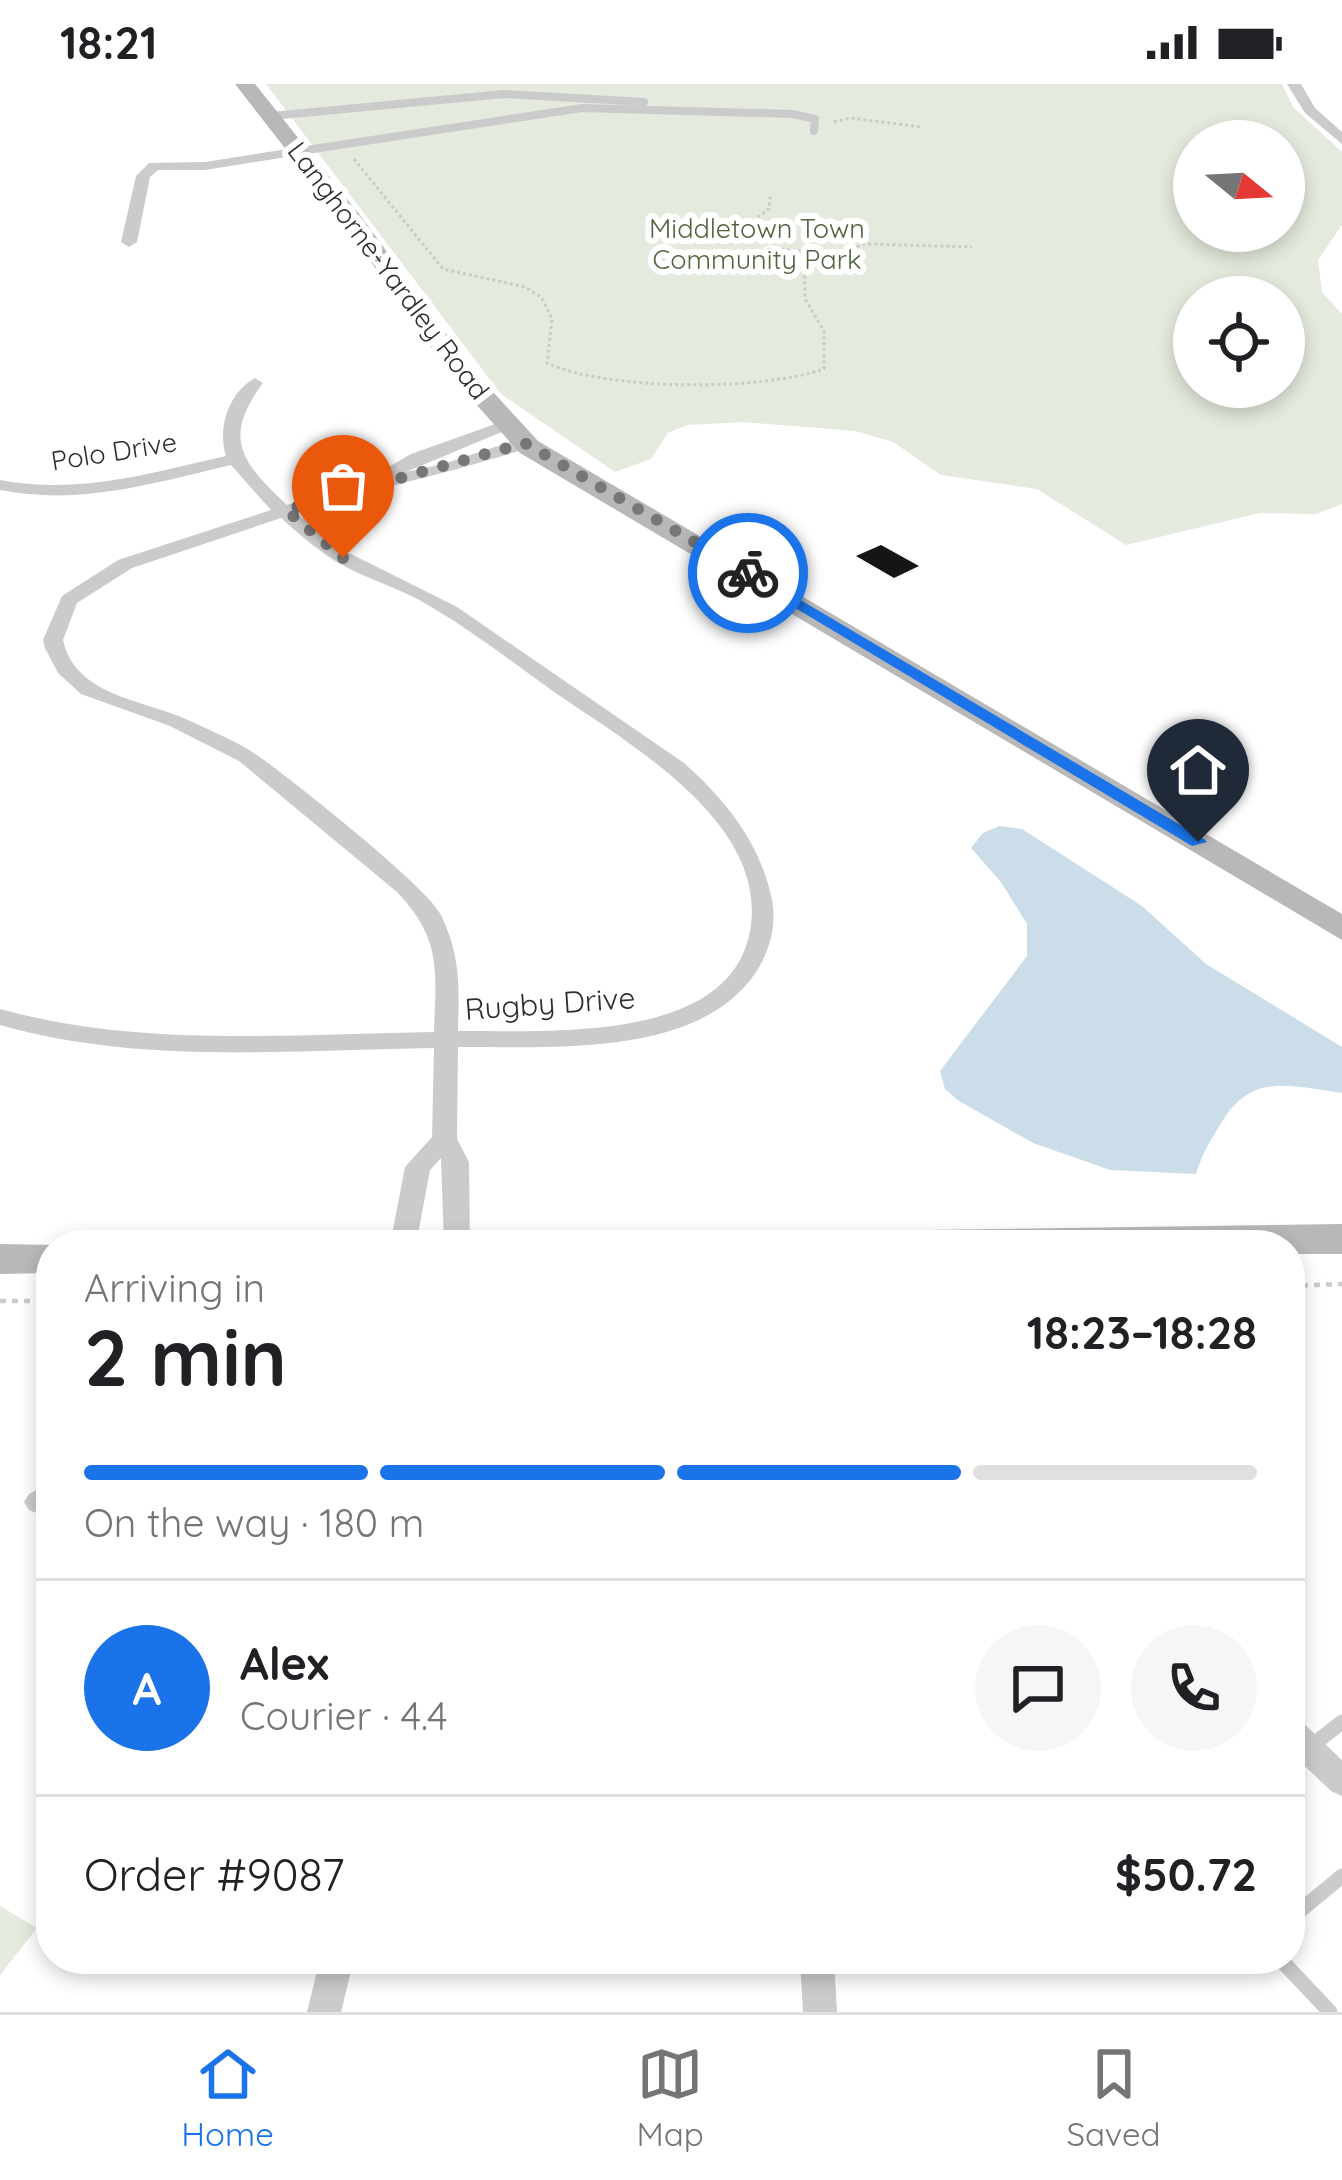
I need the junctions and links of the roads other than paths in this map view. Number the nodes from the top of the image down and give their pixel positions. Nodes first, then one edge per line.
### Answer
1 (244, 84) edge
2 (1294, 84) edge
3 (505, 86) edge
4 (586, 89) junction
5 (582, 108) junction
6 (668, 108) junction
7 (271, 116) junction
8 (814, 131) road end
9 (1342, 140) edge
10 (300, 151) junction
11 (129, 242) dead end
12 (255, 383) dead end
13 (516, 435) junction
14 (236, 459) junction
15 (0, 485) edge
16 (286, 510) junction
17 (1342, 929) edge
18 (0, 1017) edge
19 (446, 1040) junction
20 (444, 1139) junction
21 (406, 1230) edge
22 (458, 1230) edge
23 (1342, 1239) edge
24 (1305, 1240) edge
25 (36, 1258) edge
26 (0, 1259) edge
27 (1342, 1722) edge
28 (1305, 1737) edge
29 (1305, 1746) edge
30 (1342, 1781) edge
31 (1342, 1876) edge
32 (1305, 1907) edge
33 (333, 1974) edge
34 (818, 1974) edge
35 (1294, 1974) edge
36 (324, 2012) edge
37 (820, 2012) edge
38 (1330, 2012) edge

1 - 7 main road, Langhorne-Yardley Road
2 - 9 street
3 - 4 lane
3 - 7 lane
4 - 5 lane
4 - 6 lane
5 - 6 lane
5 - 10 lane
6 - 8 lane
7 - 10 main road, Langhorne-Yardley Road
10 - 11 street
10 - 13 main road, Langhorne-Yardley Road
12 - 14 street
13 - 16 street
13 - 17 main road, Langhorne-Yardley Road
14 - 15 street, Polo Drive
14 - 16 street, Rugby Drive
16 - 19 street
16 - 19 street, Rugby Drive
18 - 19 street, Rugby Drive
19 - 20 street
20 - 21 street
20 - 22 street
23 - 24 main road
25 - 26 main road
27 - 28 lane
29 - 30 street
31 - 32 lane
33 - 36 street
34 - 37 street
35 - 38 lane

